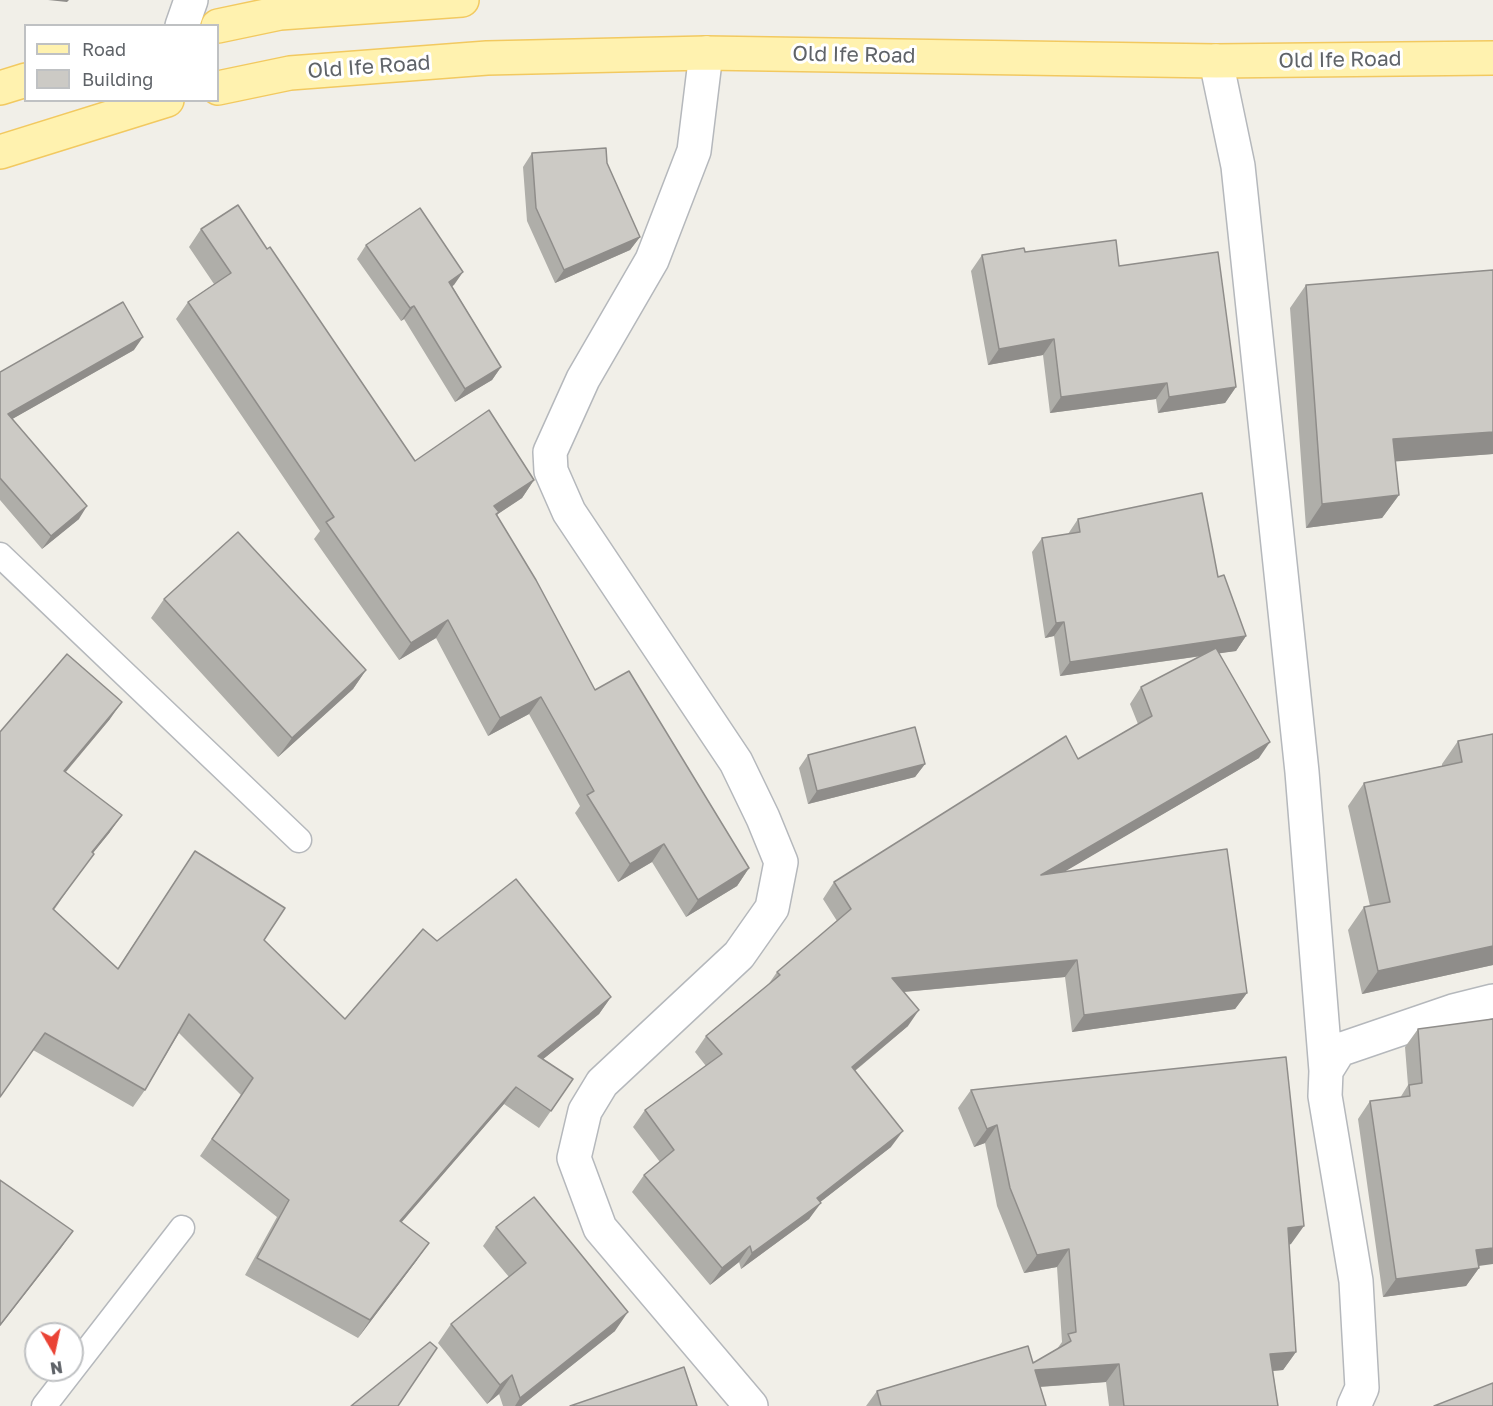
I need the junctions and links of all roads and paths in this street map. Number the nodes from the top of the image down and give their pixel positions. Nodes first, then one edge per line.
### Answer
1 (191, 0) edge
2 (462, 0) edge
3 (183, 24) edge
4 (219, 26) edge
5 (706, 52) junction
6 (1493, 58) edge
7 (1216, 61) junction
8 (24, 81) edge
9 (0, 88) edge
10 (219, 88) edge
11 (161, 102) edge
12 (0, 152) edge
13 (0, 555) edge
14 (299, 840) dead end
15 (1493, 1000) edge
16 (1326, 1071) junction
17 (182, 1228) dead end
18 (44, 1406) edge
19 (751, 1406) edge
20 (1354, 1406) edge

1 - 3 street
2 - 4 main road
5 - 7 main road, Old Ife Road
5 - 10 main road, Old Ife Road
5 - 19 street
6 - 7 main road, Old Ife Road
7 - 16 street
8 - 9 main road
11 - 12 main road
13 - 14 lane
15 - 16 street
16 - 20 street
17 - 18 lane

